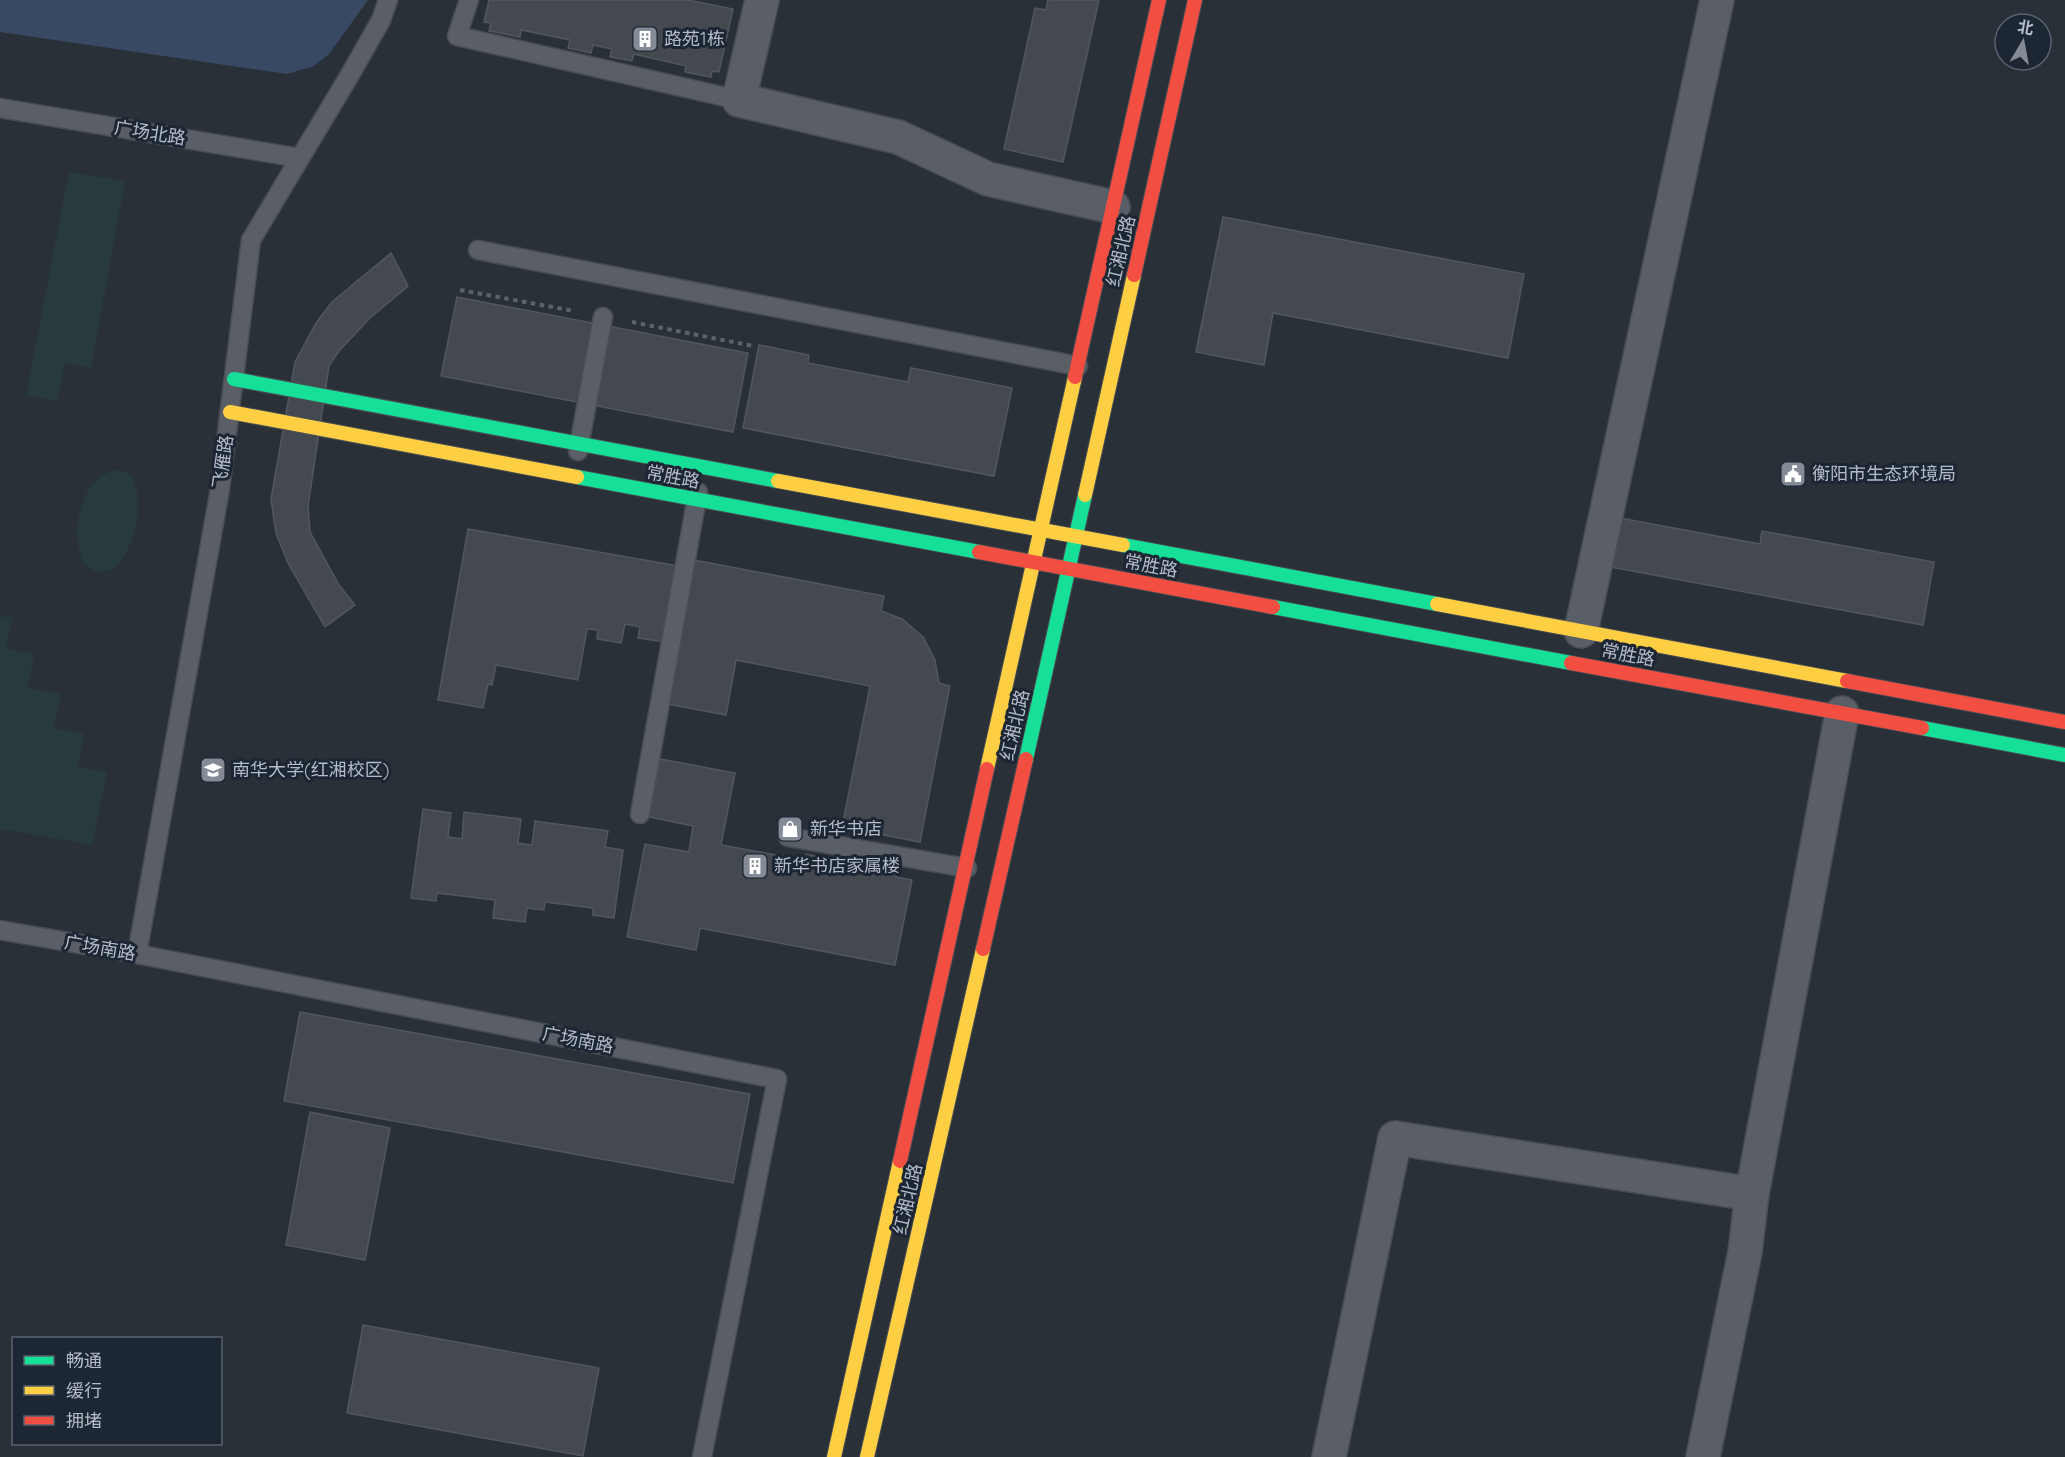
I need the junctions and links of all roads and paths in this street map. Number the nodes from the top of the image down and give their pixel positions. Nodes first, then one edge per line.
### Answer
1 (388, 0) edge
2 (469, 0) edge
3 (762, 0) edge
4 (1159, 0) edge
5 (1195, 0) edge
6 (1717, 0) edge
7 (739, 100) junction
8 (0, 108) edge
9 (300, 158) junction
10 (1113, 207) junction
11 (478, 250) dead end
12 (603, 317) dead end
13 (1078, 366) junction
14 (234, 379) junction
15 (230, 412) junction
16 (579, 443) junction
17 (703, 467) junction
18 (572, 476) junction
19 (697, 499) junction
20 (1042, 530) junction
21 (1076, 536) junction
22 (1034, 562) junction
23 (1069, 569) junction
24 (1581, 631) junction
25 (1842, 713) junction
26 (2065, 722) edge
27 (2065, 755) edge
28 (640, 814) dead end
29 (788, 837) dead end
30 (967, 868) junction
31 (0, 930) edge
32 (137, 954) junction
33 (1752, 1194) junction
34 (702, 1457) edge
35 (834, 1457) edge
36 (867, 1457) edge
37 (1329, 1457) edge
38 (1703, 1457) edge

1 - 9 lane, 飞雁路
2 - 7 lane
3 - 7 street
4 - 10 street, 红湘北路
5 - 21 street, 红湘北路
6 - 24 street
7 - 10 street
8 - 9 lane, 广场北路
9 - 14 lane, 飞雁路
10 - 13 street, 红湘北路
11 - 13 lane
12 - 16 lane
13 - 20 street, 红湘北路
14 - 15 lane, 飞雁路
14 - 16 street, 常胜路
15 - 18 street, 常胜路
15 - 32 lane, 飞雁路
16 - 17 street, 常胜路
16 - 18 lane
17 - 19 lane
17 - 20 street, 常胜路
18 - 19 street, 常胜路
19 - 22 street, 常胜路
19 - 28 lane
20 - 21 street, 常胜路
20 - 22 street, 红湘北路
21 - 23 street, 红湘北路
21 - 24 street, 常胜路
22 - 23 street, 常胜路
22 - 30 street, 红湘北路
23 - 25 street, 常胜路
23 - 36 street, 红湘北路
24 - 26 street, 常胜路
25 - 27 street, 常胜路
25 - 33 street
29 - 30 lane
30 - 35 street, 红湘北路
31 - 32 lane, 广场南路
32 - 34 lane, 广场南路
33 - 37 street
33 - 38 street

